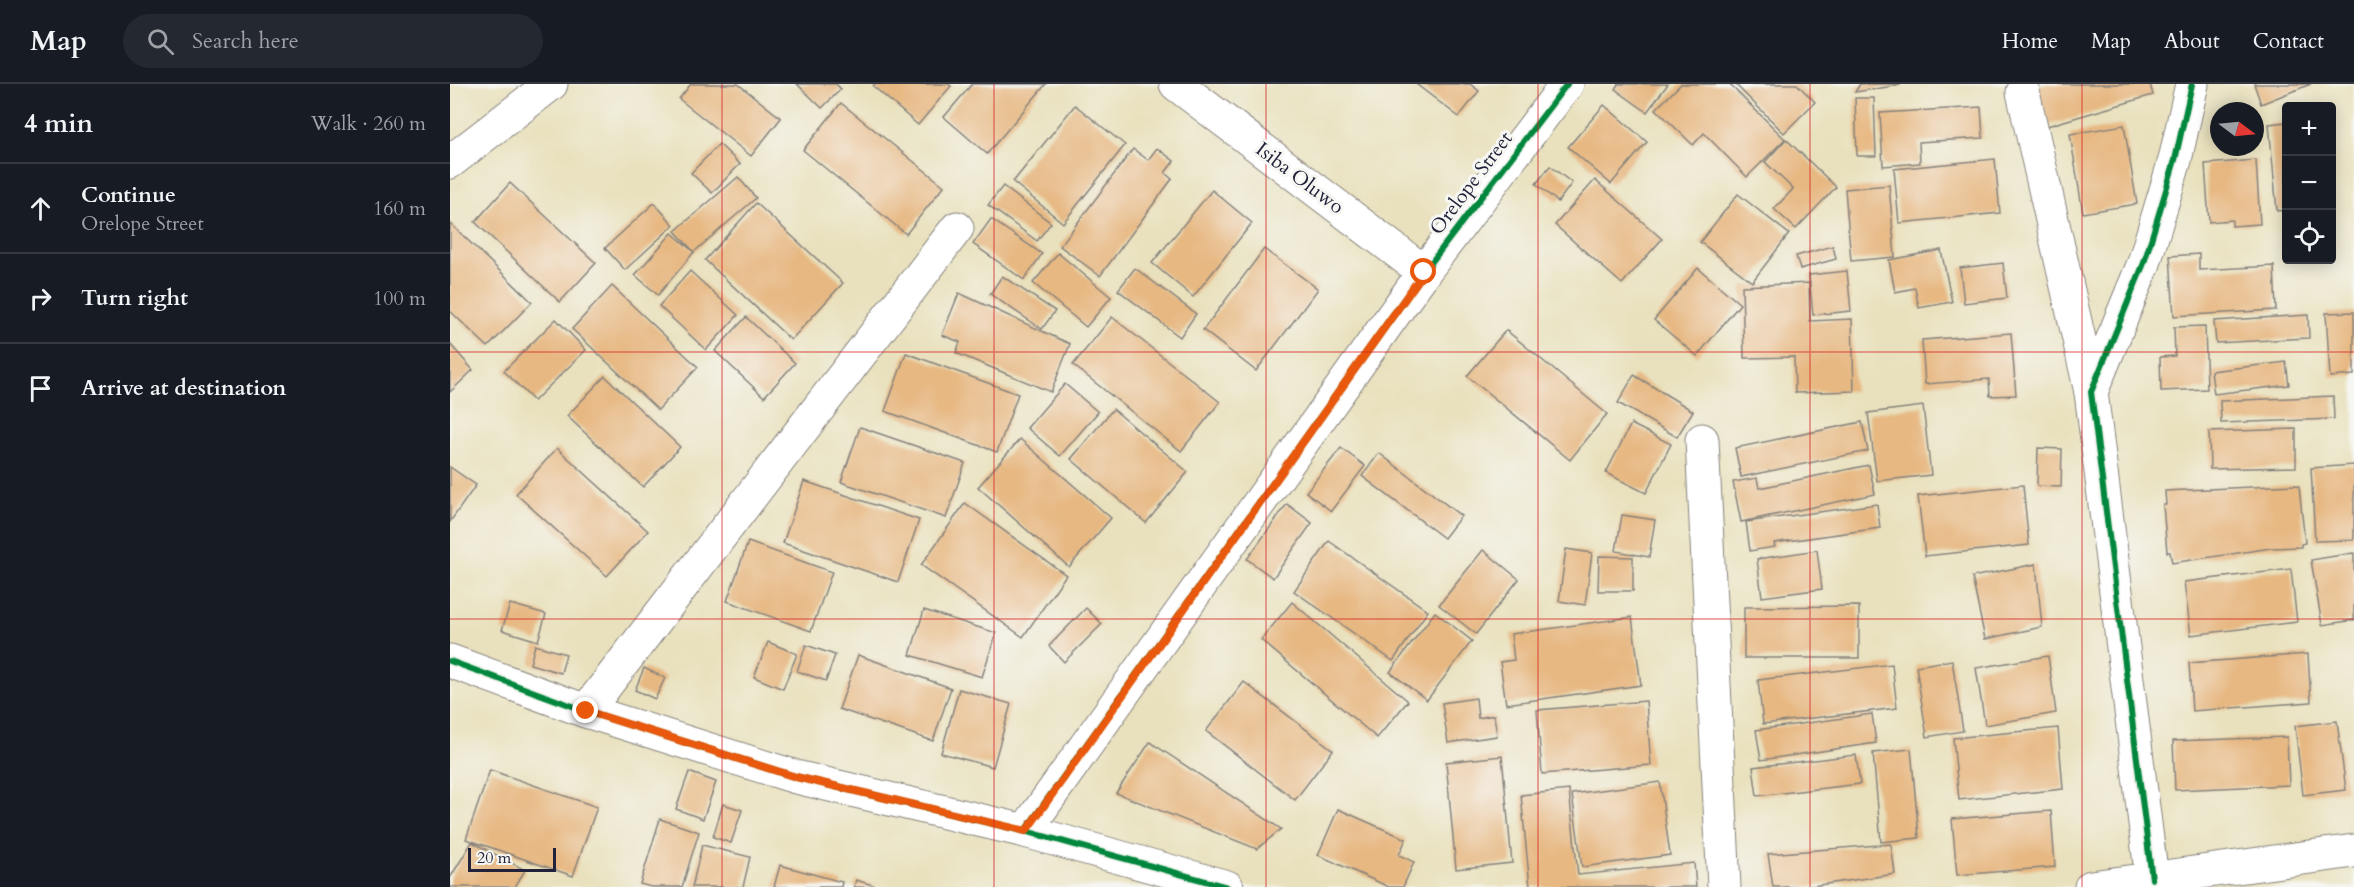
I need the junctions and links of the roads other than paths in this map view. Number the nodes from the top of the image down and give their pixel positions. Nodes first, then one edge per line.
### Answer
1 (551, 84) edge
2 (1176, 84) edge
3 (1567, 84) edge
4 (2192, 84) edge
5 (2023, 92) dead end
6 (450, 162) edge
7 (957, 228) dead end
8 (1424, 272) junction
9 (2091, 392) junction
10 (1702, 440) dead end
11 (450, 661) edge
12 (586, 711) junction
13 (1026, 831) junction
14 (2354, 851) edge
15 (2152, 879) junction
16 (1227, 887) edge
17 (1724, 887) edge
18 (2091, 887) edge

1 - 6 street
2 - 8 street, Isiba Oluwo
3 - 8 street, Orelope Street
4 - 9 street
5 - 9 street
7 - 12 street
8 - 13 street, Orelope Street
9 - 15 street
10 - 17 street
11 - 12 street
12 - 13 street
13 - 16 street
14 - 15 street
15 - 18 street

